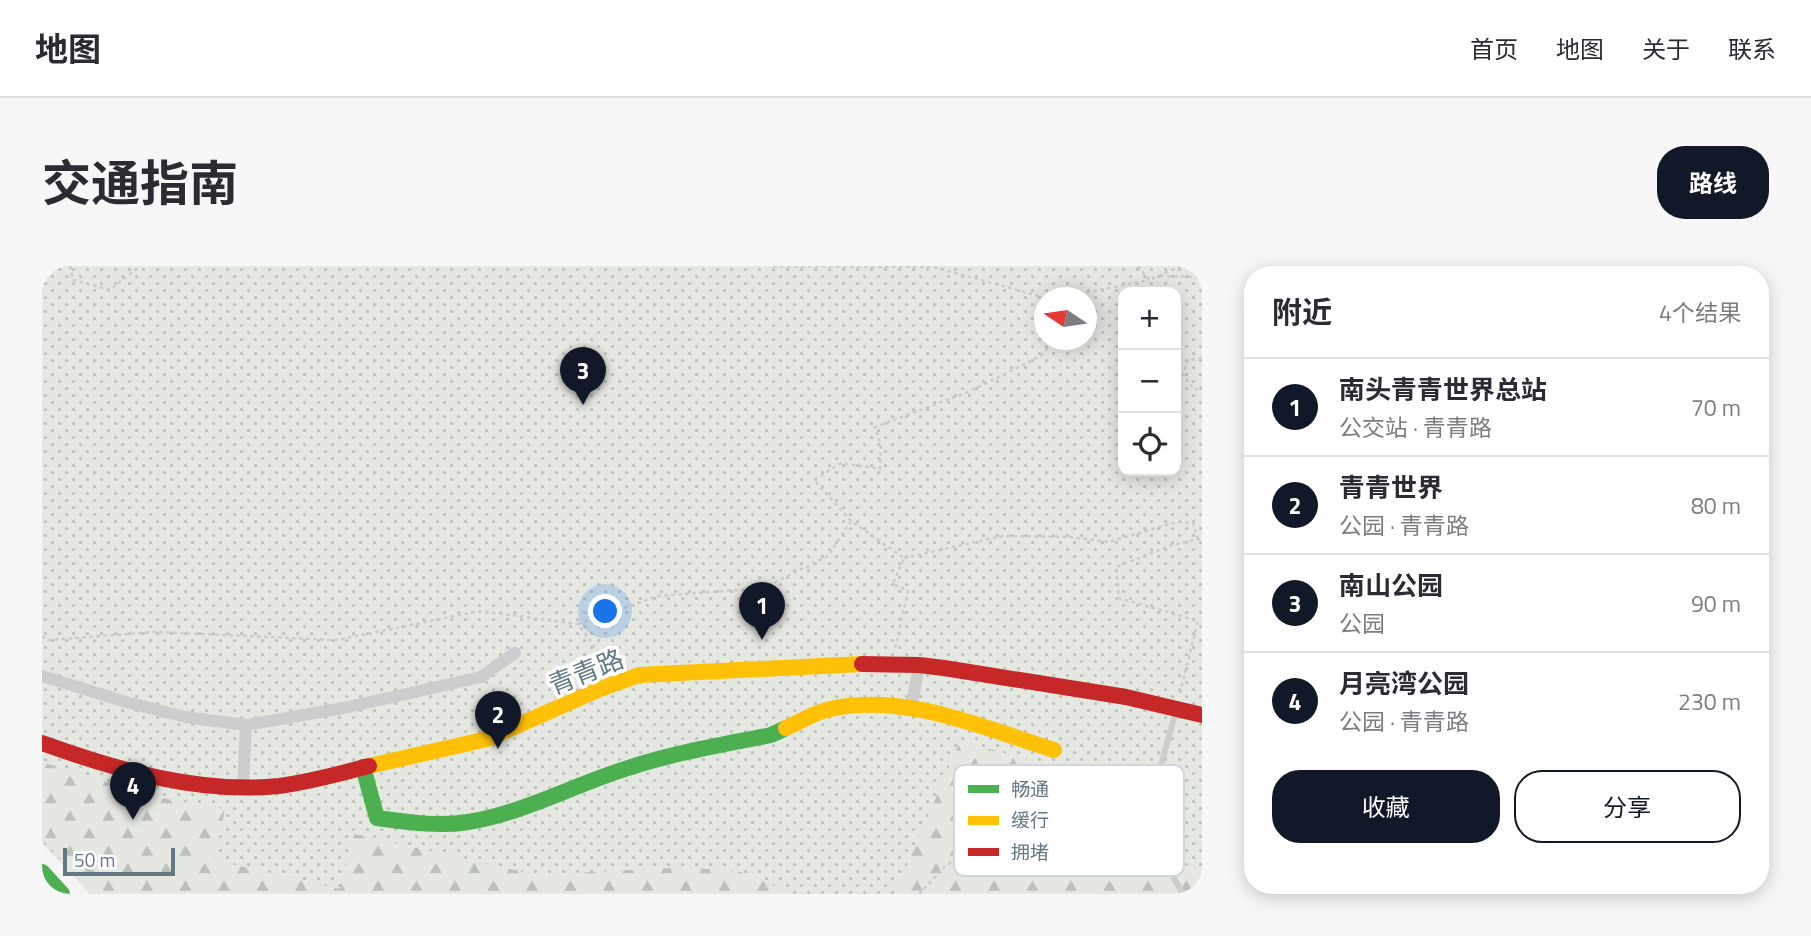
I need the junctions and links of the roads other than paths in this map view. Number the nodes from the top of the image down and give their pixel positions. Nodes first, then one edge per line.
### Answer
1 (515, 653) dead end
2 (919, 665) junction
3 (42, 676) edge
4 (911, 709) junction
5 (1177, 709) junction
6 (1202, 715) edge
7 (246, 725) junction
8 (42, 743) edge
9 (1054, 750) dead end
10 (1161, 765) edge
11 (363, 767) junction
12 (243, 786) junction
13 (42, 872) edge
14 (1172, 876) edge
15 (62, 894) edge
16 (1183, 894) edge

1 - 7 street
2 - 4 street
2 - 5 street, 青青路
2 - 11 street, 青青路
3 - 7 street
4 - 9 street
4 - 11 street
5 - 6 street, 青青路
5 - 10 lane
7 - 12 street
8 - 12 street, 青青路
11 - 12 street, 青青路
13 - 15 street
14 - 16 lane

